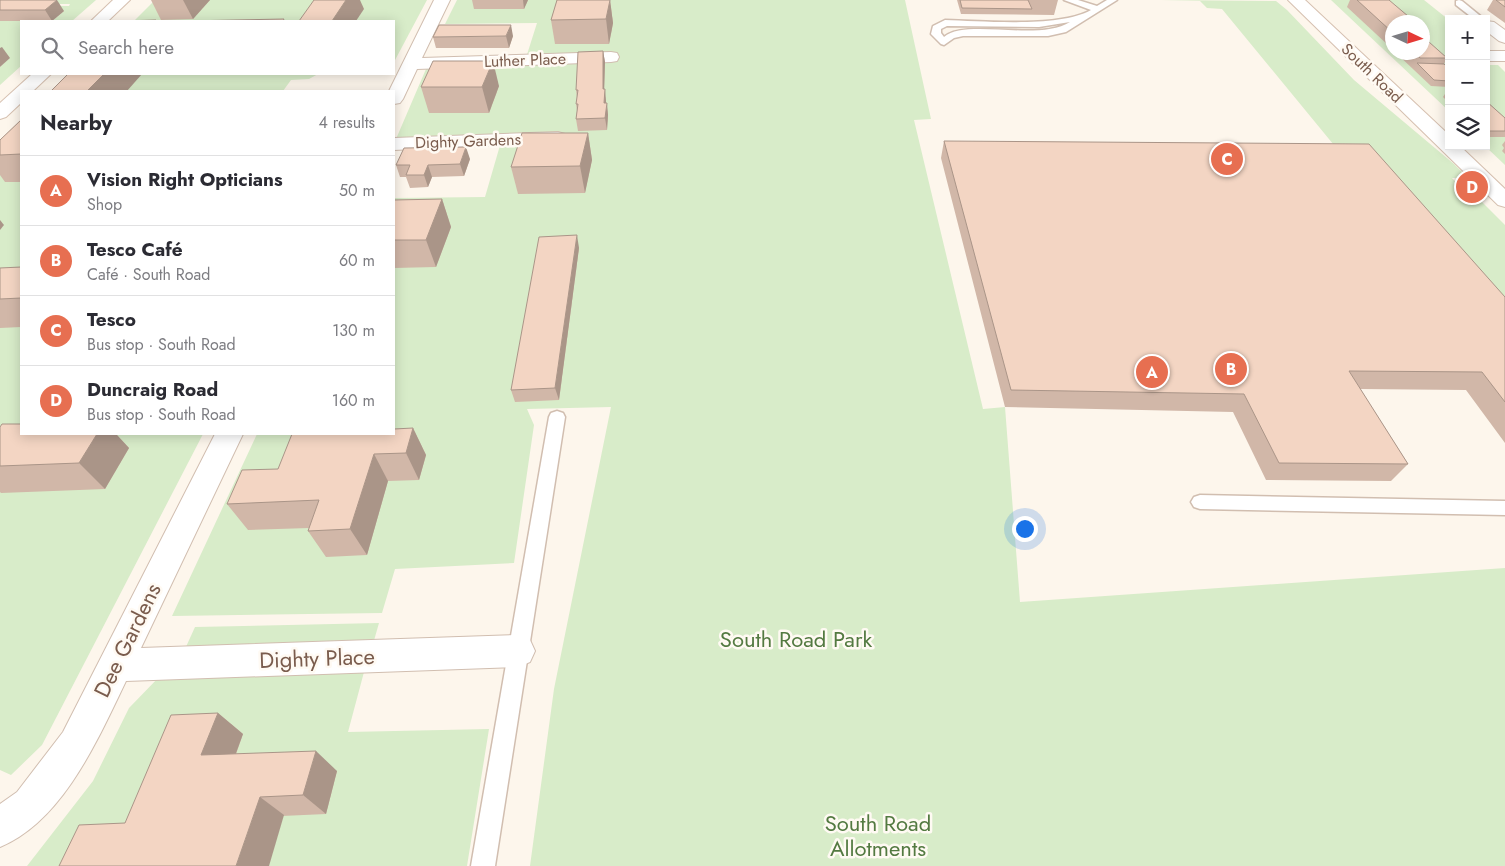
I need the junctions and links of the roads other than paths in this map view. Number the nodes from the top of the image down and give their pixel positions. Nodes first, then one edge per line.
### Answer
1 (122, 0) edge
2 (442, 0) edge
3 (1068, 0) edge
4 (1113, 0) edge
5 (1296, 0) edge
6 (1459, 3) dead end
7 (1098, 9) junction
8 (1475, 15) edge
9 (1082, 18) junction
10 (984, 19) junction
11 (100, 20) edge
12 (1490, 27) edge
13 (995, 34) junction
14 (1505, 38) edge
15 (1490, 56) edge
16 (1505, 56) edge
17 (611, 58) dead end
18 (410, 64) junction
19 (41, 75) edge
20 (24, 90) edge
21 (20, 94) edge
22 (395, 97) edge
23 (0, 113) edge
24 (572, 137) edge
25 (1445, 142) edge
26 (395, 144) edge
27 (1453, 150) edge
28 (1505, 201) edge
29 (557, 417) dead end
30 (229, 435) edge
31 (1200, 502) dead end
32 (1505, 508) edge
33 (518, 651) junction
34 (115, 665) junction
35 (0, 828) edge
36 (482, 866) edge

1 - 11 street
2 - 18 street
3 - 7 lane
4 - 7 lane
5 - 25 street, South Road
6 - 8 lane
7 - 9 lane
9 - 10 lane
9 - 13 lane
10 - 13 lane
10 - 13 lane
12 - 14 street
15 - 16 street
17 - 18 street, Luther Place
18 - 22 street
19 - 20 street
21 - 23 street
24 - 26 street, Dighty Gardens
27 - 28 street, South Road
29 - 33 lane
30 - 34 street, Dee Gardens
31 - 32 lane
33 - 34 street, Dighty Place
33 - 36 lane
34 - 35 street, Dee Gardens

